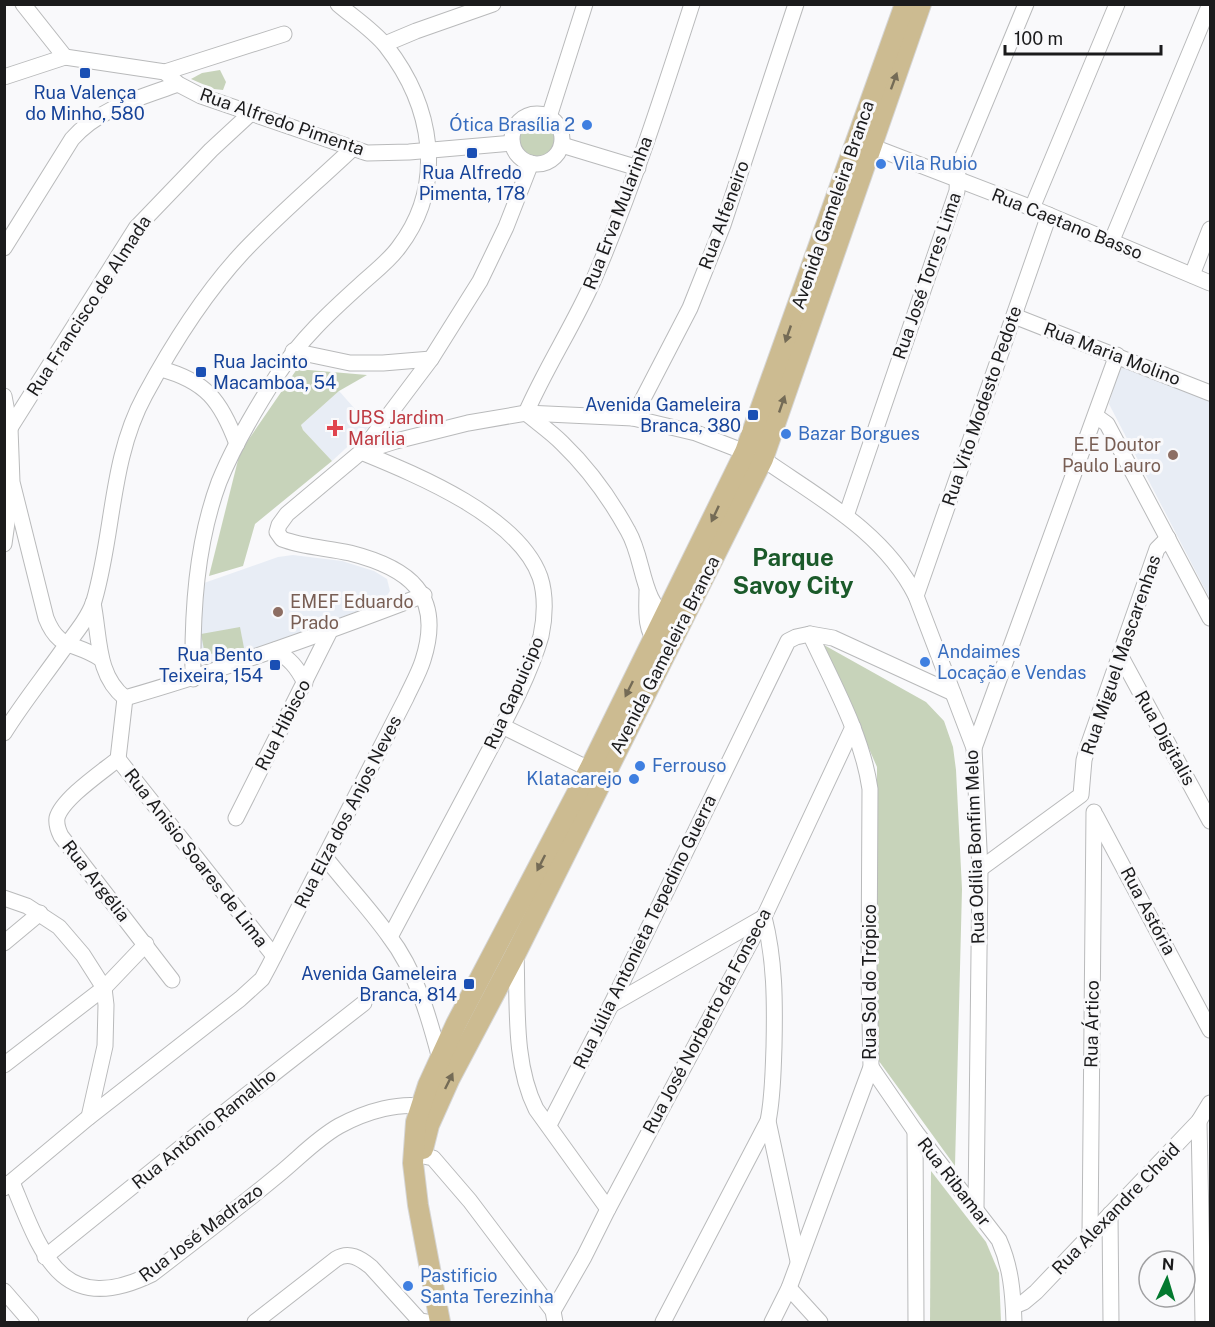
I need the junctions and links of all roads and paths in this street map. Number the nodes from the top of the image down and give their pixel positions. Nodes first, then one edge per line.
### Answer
1 (338, 4) edge
2 (493, 4) edge
3 (585, 4) edge
4 (692, 4) edge
5 (796, 4) edge
6 (904, 4) edge
7 (921, 4) edge
8 (1026, 4) edge
9 (1117, 4) edge
10 (1210, 4) edge
11 (29, 7) edge
12 (284, 34) dead end
13 (385, 44) junction
14 (65, 57) junction
15 (165, 72) junction
16 (4, 77) edge
17 (178, 84) junction
18 (251, 113) junction
19 (549, 117) junction
20 (512, 143) junction
21 (864, 143) junction
22 (562, 145) junction
23 (352, 149) junction
24 (429, 149) junction
25 (531, 163) junction
26 (638, 168) junction
27 (958, 180) junction
28 (1032, 208) junction
29 (1049, 215) junction
30 (1210, 229) edge
31 (1112, 240) junction
32 (4, 248) edge
33 (1192, 275) junction
34 (1210, 283) edge
35 (1014, 316) junction
36 (293, 351) junction
37 (1117, 355) junction
38 (431, 359) junction
39 (161, 369) junction
40 (1210, 393) edge
41 (4, 396) edge
42 (526, 413) junction
43 (1096, 416) junction
44 (633, 418) junction
45 (10, 428) junction
46 (237, 444) junction
47 (361, 452) junction
48 (754, 456) junction
49 (12, 482) junction
50 (846, 516) junction
51 (1168, 538) junction
52 (4, 544) edge
53 (647, 591) junction
54 (424, 595) junction
55 (916, 596) junction
56 (93, 603) junction
57 (1210, 618) edge
58 (671, 622) junction
59 (330, 631) junction
60 (810, 634) junction
61 (67, 645) junction
62 (661, 645) junction
63 (275, 650) junction
64 (1120, 655) junction
65 (101, 659) junction
66 (193, 679) junction
67 (305, 683) junction
68 (953, 693) junction
69 (125, 698) junction
70 (10, 719) edge
71 (502, 726) junction
72 (853, 727) junction
73 (4, 733) edge
74 (974, 748) junction
75 (118, 759) junction
76 (596, 773) junction
77 (1081, 795) junction
78 (1095, 812) junction
79 (236, 818) dead end
80 (1210, 821) edge
81 (325, 857) junction
82 (980, 869) junction
83 (4, 898) edge
84 (40, 913) junction
85 (764, 917) junction
86 (518, 929) junction
87 (390, 937) junction
88 (4, 942) edge
89 (146, 944) junction
90 (516, 953) junction
91 (274, 956) junction
92 (172, 980) dead end
93 (104, 988) junction
94 (364, 1003) dead end
95 (611, 1005) junction
96 (430, 1023) junction
97 (456, 1024) junction
98 (1210, 1030) edge
99 (440, 1059) junction
100 (4, 1065) edge
101 (871, 1067) junction
102 (1210, 1103) edge
103 (88, 1117) junction
104 (425, 1117) junction
105 (768, 1121) junction
106 (1199, 1121) junction
107 (549, 1125) junction
108 (915, 1131) junction
109 (417, 1155) junction
110 (8, 1185) edge
111 (976, 1208) junction
112 (608, 1209) junction
113 (1110, 1214) junction
114 (1090, 1235) junction
115 (45, 1257) junction
116 (798, 1262) junction
117 (789, 1287) junction
118 (4, 1291) edge
119 (1014, 1306) junction
120 (554, 1317) edge
121 (31, 1323) edge
122 (255, 1323) edge
123 (426, 1323) edge
124 (440, 1323) edge
125 (663, 1323) edge
126 (772, 1323) edge
127 (820, 1323) edge
128 (916, 1323) edge
129 (1014, 1323) edge
130 (1111, 1323) edge
131 (1203, 1323) edge

1 - 13 street
2 - 13 street
3 - 19 street
4 - 26 street, Rua Erva Mularinha
5 - 44 street, Rua Alfeneiro
6 - 21 main road, Avenida Gameleira Branca
21 -> 7 main road, Avenida Gameleira Branca
8 - 27 street, Rua José Torres Lima
9 - 28 street
10 - 31 street
11 - 14 street
12 - 15 street
13 - 24 street
14 - 15 street
14 - 16 street
15 - 17 street, Rua Alfredo Pimenta
17 - 18 street, Rua Alfredo Pimenta
17 - 32 street
18 - 23 street, Rua Alfredo Pimenta
18 - 45 street, Rua Francisco de Almada
19 - 20 street
19 - 22 street
20 - 24 street, Rua Alfredo Pimenta
20 - 25 street
21 - 27 street, Rua Caetano Basso
21 - 48 main road, Avenida Gameleira Branca
22 - 25 street
22 - 26 street
23 - 24 street, Rua Alfredo Pimenta
23 - 39 street
24 - 36 street
25 - 38 street
26 - 42 street, Rua Erva Mularinha
27 - 28 street, Rua Caetano Basso
27 - 50 street, Rua José Torres Lima
28 - 29 street, Rua Caetano Basso
29 - 31 street, Rua Caetano Basso
29 - 35 street, Rua Vito Modesto Pedote
30 - 33 street
31 - 33 street, Rua Caetano Basso
33 - 34 street, Rua Caetano Basso
35 - 37 street, Rua Maria Molino
35 - 55 street, Rua Vito Modesto Pedote
36 - 38 street
36 - 46 street
37 - 40 street, Rua Maria Molino
37 - 43 street
38 - 47 street
39 - 46 street
39 - 56 street
41 - 45 street
42 - 44 street, Rua Odília Bonfim Melo
42 - 47 street, Rua Odília Bonfim Melo
42 - 53 street
43 - 51 street
43 - 74 street
44 - 48 street, Rua Odília Bonfim Melo
45 - 49 street
46 - 66 street
47 - 54 street
47 - 71 street, Rua Gapuicipo
48 - 50 street, Rua Odília Bonfim Melo
48 - 58 main road, Avenida Gameleira Branca
49 - 52 street
49 - 61 street
50 - 55 street, Rua Odília Bonfim Melo
51 - 57 street
51 - 64 street, Rua Miguel Mascarenhas
53 - 58 street
53 - 62 street
54 - 59 street
54 - 81 street, Rua Elza dos Anjos Neves
55 - 68 street, Rua Odília Bonfim Melo
56 - 61 street
56 - 65 street
58 - 62 main road, Avenida Gameleira Branca
59 - 63 street
59 - 67 street, Rua Hibisco
60 - 68 street
60 - 72 street, Rua Sol do Trópico
60 - 95 street, Rua Júlia Antonieta Tepedino Guerra
61 - 65 street
61 - 70 street
62 - 76 main road, Avenida Gameleira Branca
63 - 66 street
63 - 67 street
64 - 77 street, Rua Miguel Mascarenhas
64 - 80 street, Rua Digitalis
65 - 69 street
66 - 69 street
67 - 79 street, Rua Hibisco
68 - 74 street, Rua Odília Bonfim Melo
69 - 75 street
70 - 73 street
71 - 76 street
71 - 87 street, Rua Gapuicipo
72 - 85 street, Rua José Norberto da Fonseca
72 - 101 street, Rua Sol do Trópico
74 - 82 street, Rua Odília Bonfim Melo
75 - 89 street, Rua Argélia
75 - 91 street, Rua Anisio Soares de Lima
76 - 86 main road, Avenida Gameleira Branca
77 - 78 street, Rua Astória
77 - 82 street
78 - 98 street, Rua Astória
78 - 114 street, Rua Ártico
81 - 87 street
81 - 91 street, Rua Elza dos Anjos Neves
82 - 111 street, Rua Odília Bonfim Melo
83 - 84 street
84 - 88 street
84 - 93 street
85 - 95 street
85 - 105 street
85 - 112 street, Rua José Norberto da Fonseca
86 - 90 main road, Avenida Gameleira Branca
86 - 97 main road, Avenida Gameleira Branca
87 - 96 street
89 - 92 street, Rua Argélia
89 - 93 street
104 -> 90 main road, Avenida Gameleira Branca
90 - 107 street
91 - 103 street, Rua Elza dos Anjos Neves
93 - 100 street
93 - 103 street
94 - 115 street, Rua Antônio Ramalho
95 - 107 street, Rua Júlia Antonieta Tepedino Guerra
96 - 97 street
96 - 99 street
97 - 99 main road, Avenida Gameleira Branca
99 - 104 main road, Avenida Gameleira Branca
101 - 108 street, Rua Ribamar
101 - 116 street, Rua Sol do Trópico
102 - 106 street, Rua Alexandre Cheid
103 - 110 street, Rua Elza dos Anjos Neves
104 - 109 main road, Avenida Gameleira Branca
104 - 115 street, Rua José Madrazo
105 - 116 street
105 - 125 street
106 - 113 street, Rua Alexandre Cheid
106 - 131 street
107 - 112 street
108 - 111 street, Rua Ribamar
108 - 128 street
109 - 120 street
109 - 124 main road, Avenida Gameleira Branca
110 - 115 street, Rua José Madrazo
111 - 119 street, Rua Ribamar
112 - 120 street, Rua José Norberto da Fonseca
113 - 114 street, Rua Alexandre Cheid
113 - 130 street
114 - 119 street, Rua Alexandre Cheid
116 - 117 street, Rua Sol do Trópico
117 - 126 street, Rua Sol do Trópico
117 - 127 street
118 - 121 street
119 - 129 street, Rua Ribamar
122 - 123 street

